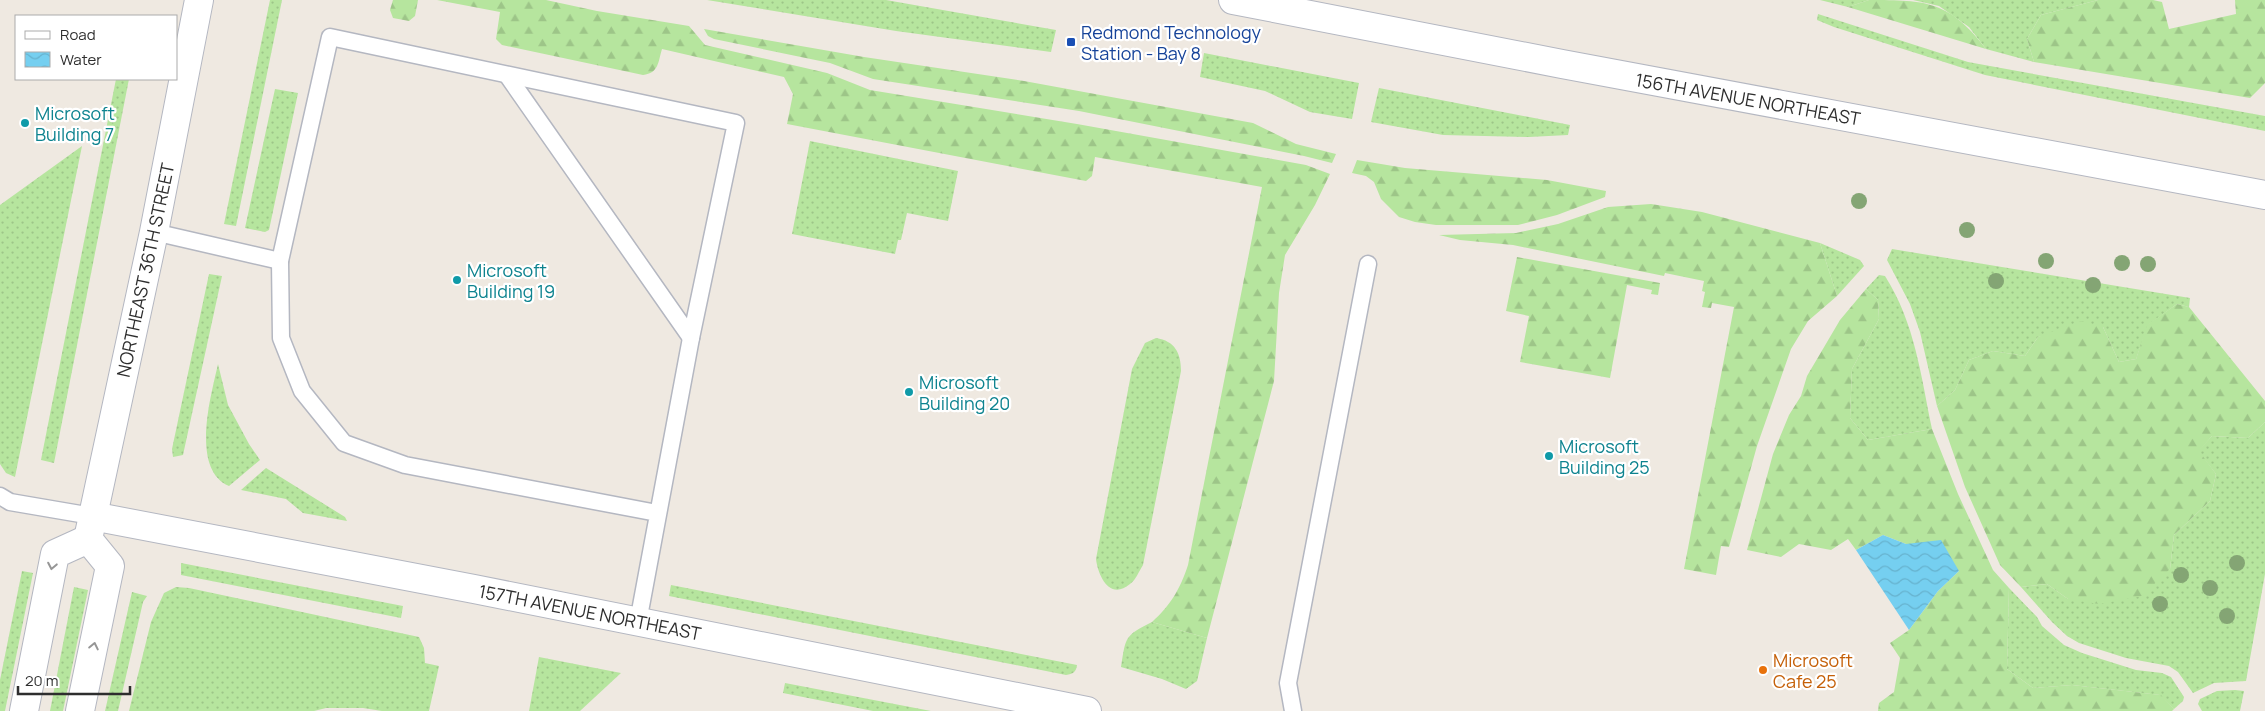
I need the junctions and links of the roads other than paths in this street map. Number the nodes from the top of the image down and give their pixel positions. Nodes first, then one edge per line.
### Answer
1 (199, 0) edge
2 (1232, 0) edge
3 (1306, 5) edge
4 (507, 75) junction
5 (2265, 195) edge
6 (154, 232) junction
7 (280, 260) junction
8 (1368, 264) dead end
9 (691, 338) junction
10 (0, 496) edge
11 (657, 513) junction
12 (90, 527) junction
13 (638, 622) junction
14 (24, 711) edge
15 (80, 711) edge
16 (1087, 711) edge
17 (1293, 711) edge

1 - 6 street, NORTHEAST 36TH STREET
2 - 3 street, 156TH AVENUE NORTHEAST
3 - 5 street, 156TH AVENUE NORTHEAST
4 - 7 lane
4 - 9 lane
4 - 9 lane
6 - 7 lane
6 - 12 street, NORTHEAST 36TH STREET
7 - 11 lane
8 - 17 lane
9 - 11 lane
10 - 12 lane
11 - 13 lane
12 - 13 street, 157TH AVENUE NORTHEAST
12 -> 14 street
15 -> 12 street
13 - 16 street, 157TH AVENUE NORTHEAST

